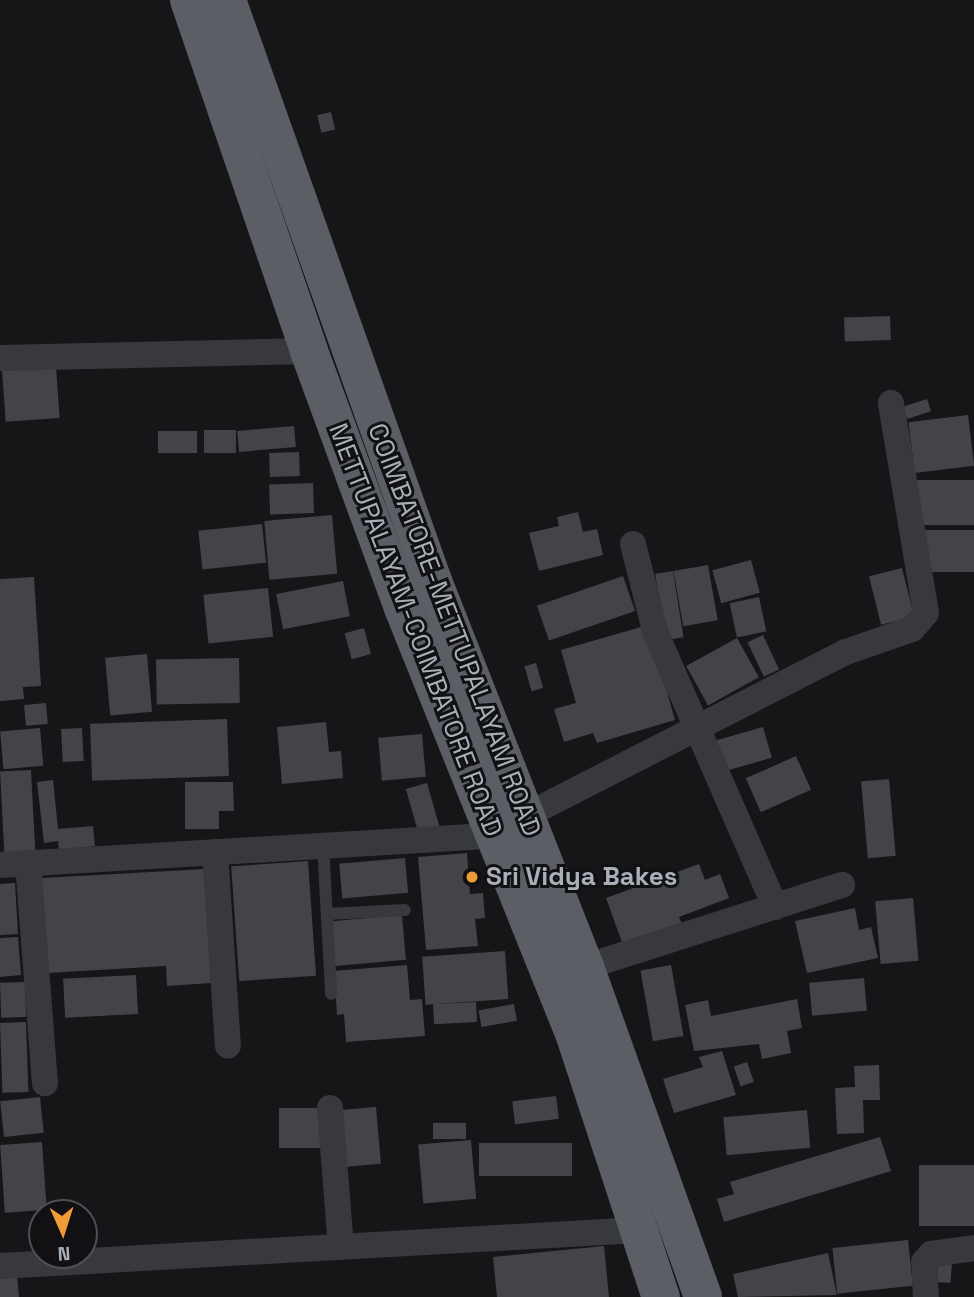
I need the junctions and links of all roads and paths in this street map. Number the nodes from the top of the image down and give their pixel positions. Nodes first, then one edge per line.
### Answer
1 (189, 0) edge
2 (227, 0) edge
3 (309, 351) junction
4 (0, 358) edge
5 (891, 402) dead end
6 (633, 544) dead end
7 (695, 728) junction
8 (510, 826) junction
9 (323, 844) junction
10 (215, 852) junction
11 (28, 863) junction
12 (0, 865) edge
13 (842, 885) dead end
14 (775, 906) junction
15 (405, 909) dead end
16 (327, 914) junction
17 (585, 967) junction
18 (331, 994) dead end
19 (228, 1046) dead end
20 (45, 1083) dead end
21 (330, 1108) dead end
22 (639, 1230) junction
23 (341, 1247) junction
24 (974, 1248) edge
25 (0, 1266) edge
26 (661, 1297) edge
27 (703, 1297) edge
28 (926, 1297) edge

1 - 3 highway, METTUPALAYAM-COIMBATORE ROAD
2 - 8 highway, COIMBATORE-METTUPALAYAM ROAD
3 - 4 street
3 - 8 highway, METTUPALAYAM-COIMBATORE ROAD
5 - 7 street
6 - 7 street
7 - 8 street
7 - 14 street
8 - 9 street
8 - 17 highway, COIMBATORE-METTUPALAYAM ROAD
8 - 22 highway, METTUPALAYAM-COIMBATORE ROAD
9 - 10 street
9 - 16 lane
10 - 11 street
10 - 19 street
11 - 12 street
11 - 20 street
13 - 14 street
14 - 17 street
15 - 16 lane
16 - 18 lane
17 - 27 highway, COIMBATORE-METTUPALAYAM ROAD
21 - 23 street
22 - 23 street
22 - 26 highway, METTUPALAYAM-COIMBATORE ROAD
23 - 25 street
24 - 28 street

